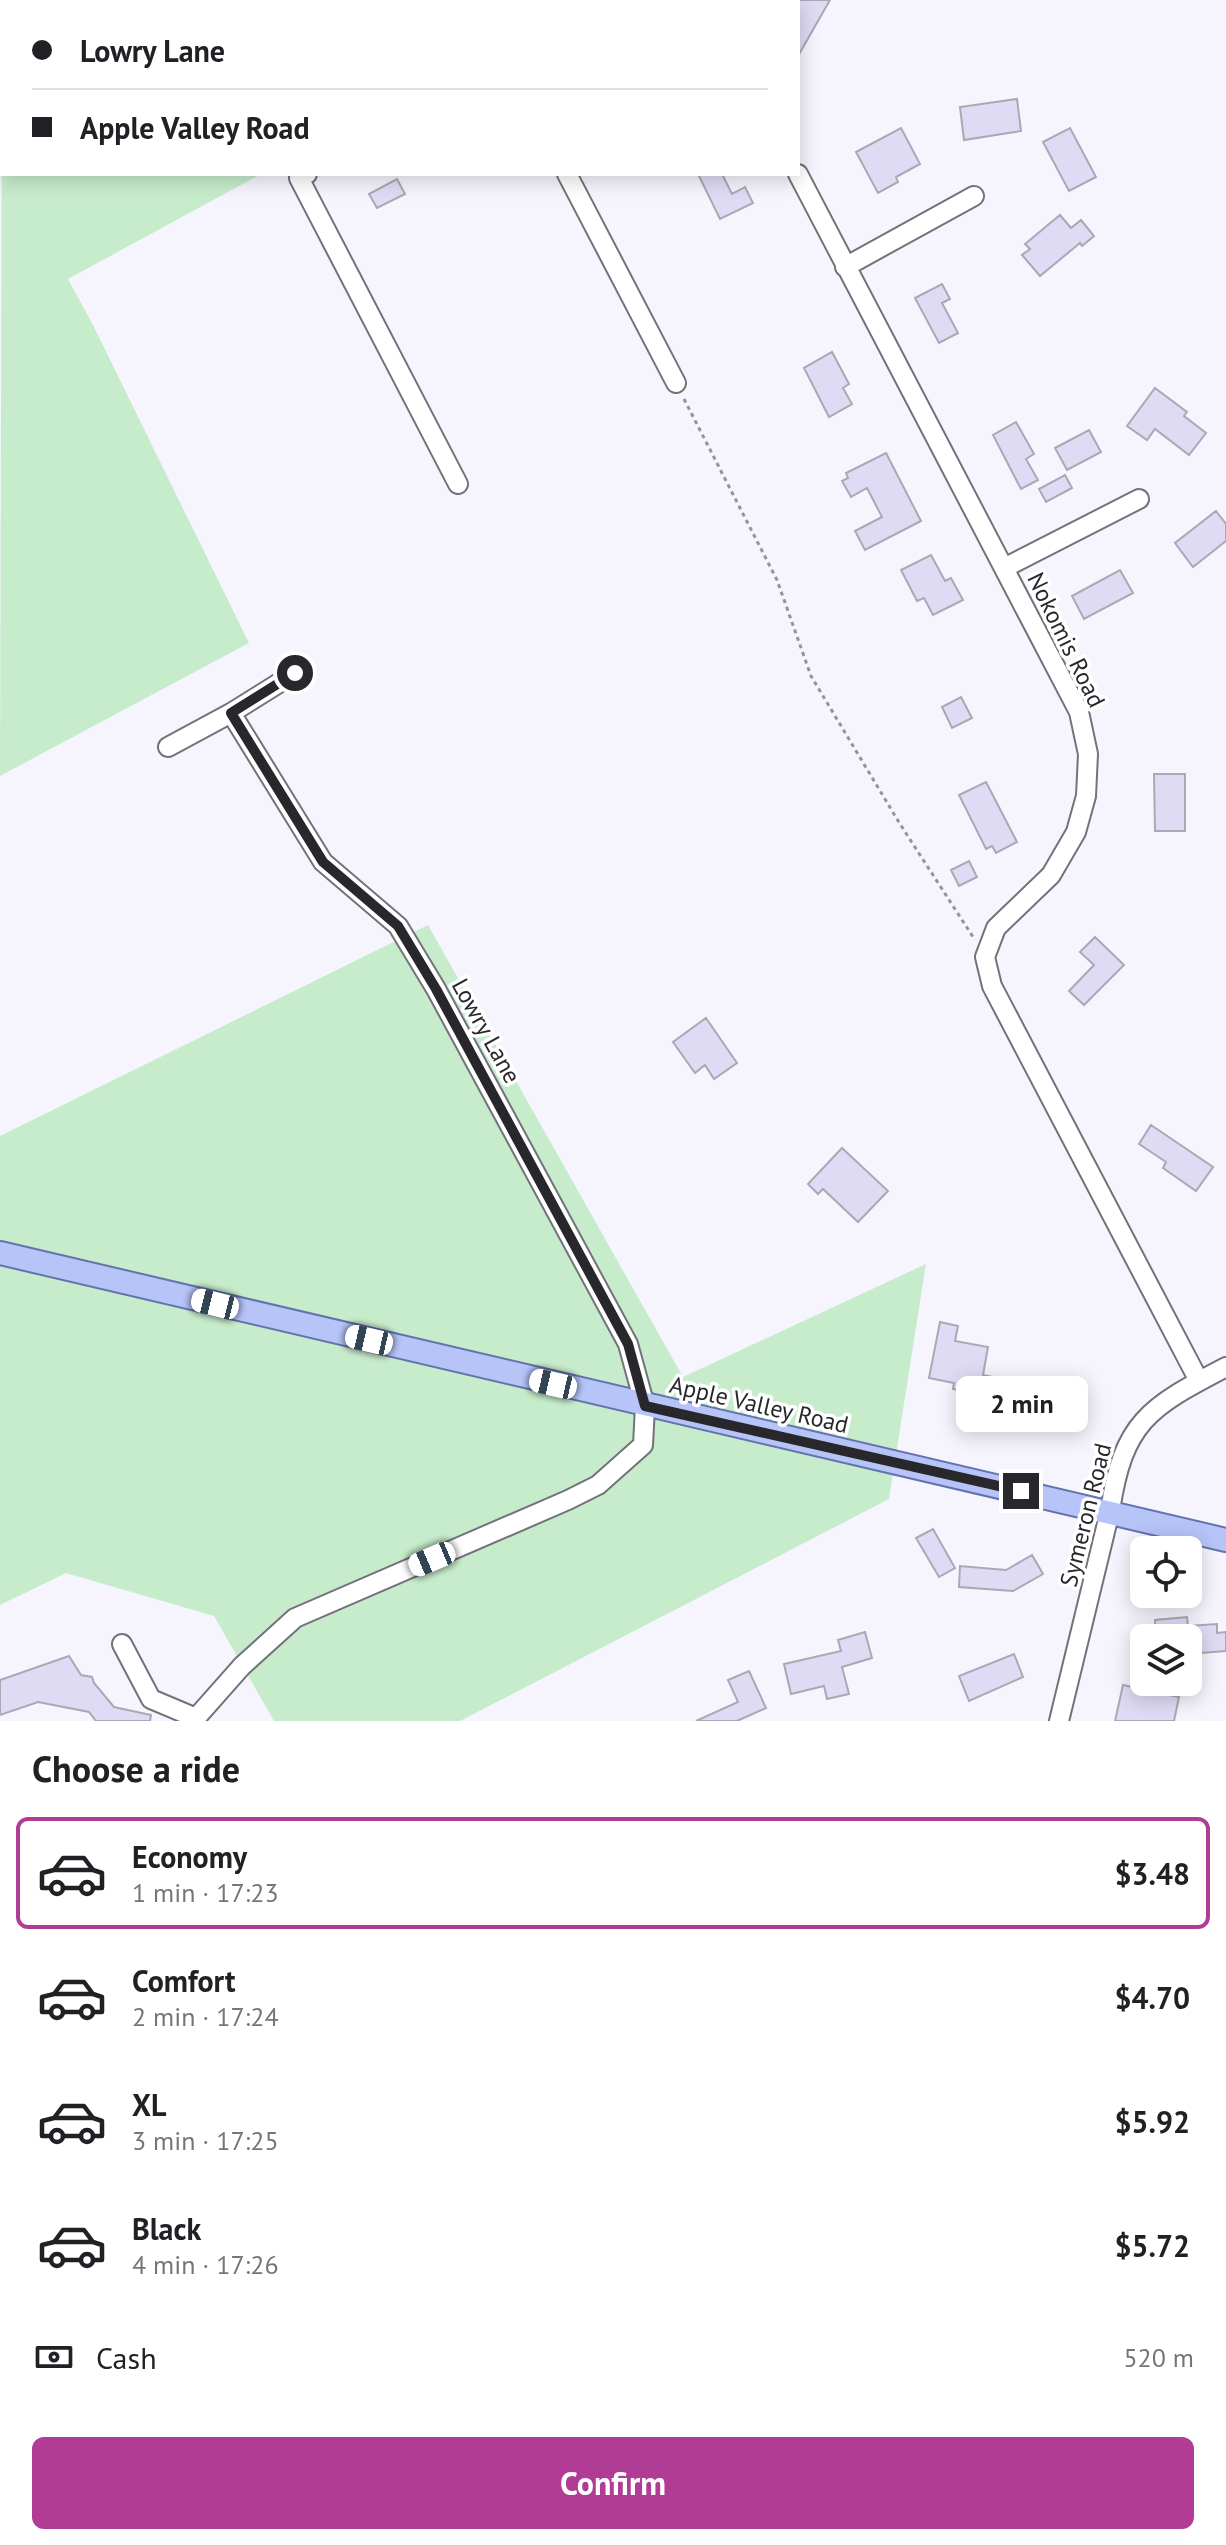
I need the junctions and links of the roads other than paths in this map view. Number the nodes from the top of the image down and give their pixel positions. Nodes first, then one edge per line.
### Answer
1 (303, 176) edge
2 (568, 176) edge
3 (799, 176) edge
4 (974, 196) dead end
5 (845, 267) junction
6 (676, 383) road end
7 (458, 484) dead end
8 (1139, 499) dead end
9 (1004, 568) junction
10 (295, 673) dead end
11 (231, 713) junction
12 (168, 747) dead end
13 (0, 1253) edge
14 (1226, 1367) edge
15 (1199, 1381) junction
16 (645, 1406) junction
17 (1110, 1511) junction
18 (1226, 1540) edge
19 (122, 1644) dead end
20 (1059, 1721) edge

1 - 7 street
2 - 6 street
3 - 5 street, Nokomis Road
4 - 5 street
5 - 9 street, Nokomis Road
8 - 9 street
9 - 15 street, Nokomis Road
10 - 11 street
11 - 12 street
11 - 16 street, Lowry Lane
13 - 16 main road, Apple Valley Road
14 - 15 street, Symeron Road
15 - 17 street, Symeron Road
16 - 17 main road, Apple Valley Road
16 - 19 street, Lowry Lane
17 - 18 main road, Apple Valley Road
17 - 20 street, Symeron Road

